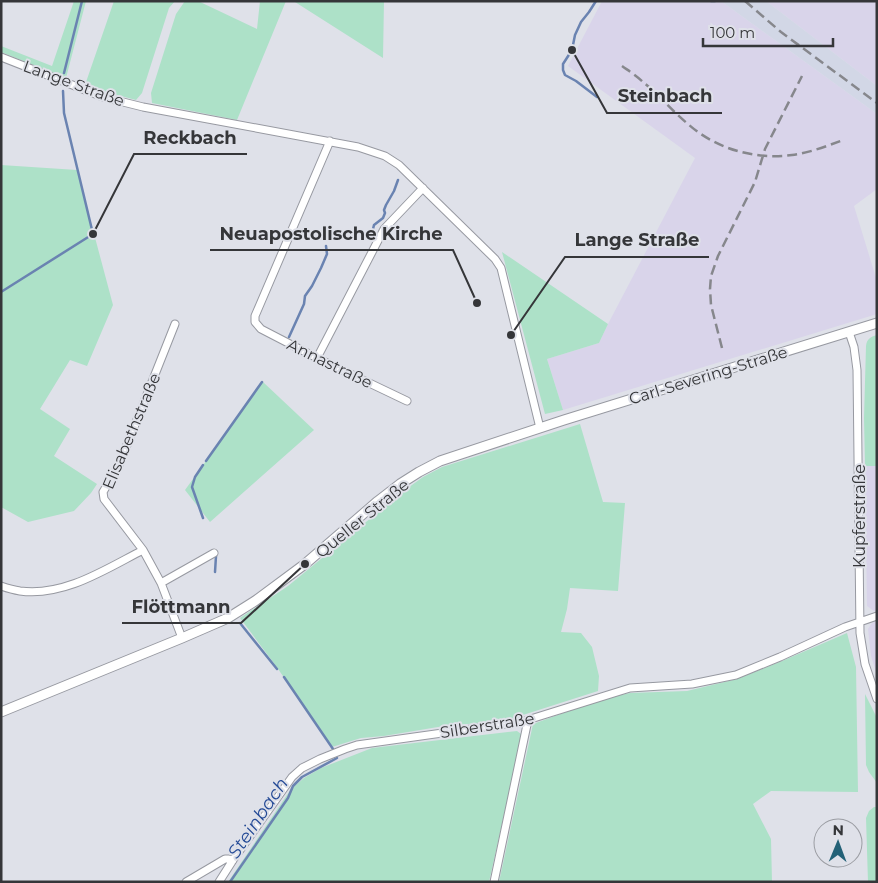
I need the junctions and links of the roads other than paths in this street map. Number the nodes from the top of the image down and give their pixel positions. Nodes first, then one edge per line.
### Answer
1 (1, 57) edge
2 (330, 141) junction
3 (423, 188) junction
4 (877, 323) edge
5 (175, 324) dead end
6 (849, 332) junction
7 (317, 358) junction
8 (407, 400) dead end
9 (540, 428) junction
10 (143, 550) junction
11 (214, 553) dead end
12 (161, 583) junction
13 (1, 586) edge
14 (877, 616) edge
15 (860, 622) junction
16 (182, 638) junction
17 (877, 699) edge
18 (1, 712) edge
19 (528, 720) junction
20 (233, 860) junction
21 (186, 882) edge
22 (219, 882) edge
23 (494, 882) edge

1 - 2 street, Lange Straße
2 - 3 street, Lange Straße
2 - 7 street, Annastraße
3 - 7 street
3 - 9 street, Lange Straße
4 - 6 street, Carl-Severing-Straße
5 - 10 street, Elisabethstraße
6 - 9 street, Carl-Severing-Straße
6 - 15 street, Kupferstraße
7 - 8 street, Annastraße
9 - 16 street, Queller Straße
10 - 12 street, Elisabethstraße
10 - 13 street
11 - 12 street
12 - 16 street, Elisabethstraße
14 - 15 street, Silberstraße
15 - 17 street, Kupferstraße
15 - 19 street, Silberstraße
16 - 18 street, Queller Straße
19 - 20 street, Silberstraße
19 - 23 street
20 - 21 street
20 - 22 street, Silberstraße

